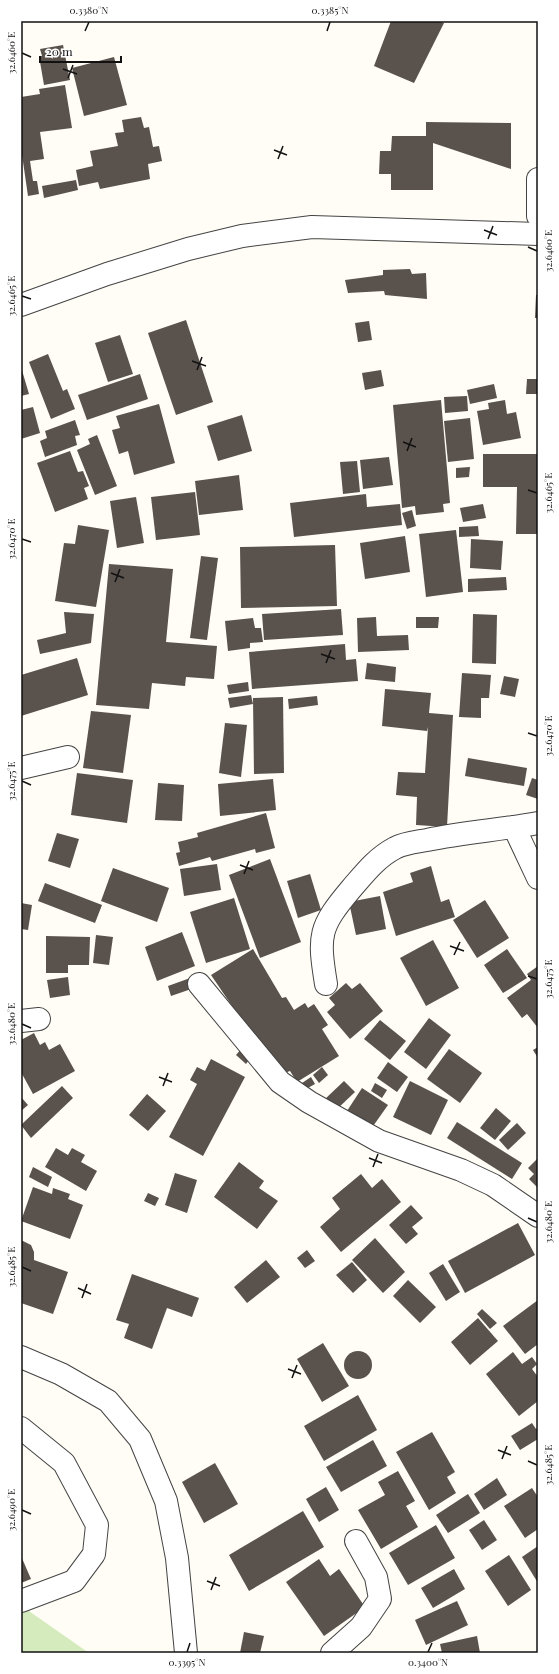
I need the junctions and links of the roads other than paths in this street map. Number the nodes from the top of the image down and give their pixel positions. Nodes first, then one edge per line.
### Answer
1 (538, 179) edge
2 (538, 216) edge
3 (538, 234) edge
4 (21, 305) edge
5 (68, 756) dead end
6 (21, 768) edge
7 (538, 823) edge
8 (514, 827) junction
9 (538, 878) edge
10 (199, 984) dead end
11 (326, 984) dead end
12 (538, 1216) edge
13 (21, 1357) edge
14 (21, 1428) edge
15 (356, 1541) dead end
16 (21, 1601) edge
17 (186, 1653) edge
18 (332, 1653) edge

1 - 2 street
3 - 4 street
5 - 6 street
7 - 8 street
8 - 9 street
8 - 11 street
10 - 12 street
13 - 17 street
14 - 16 street
15 - 18 street

